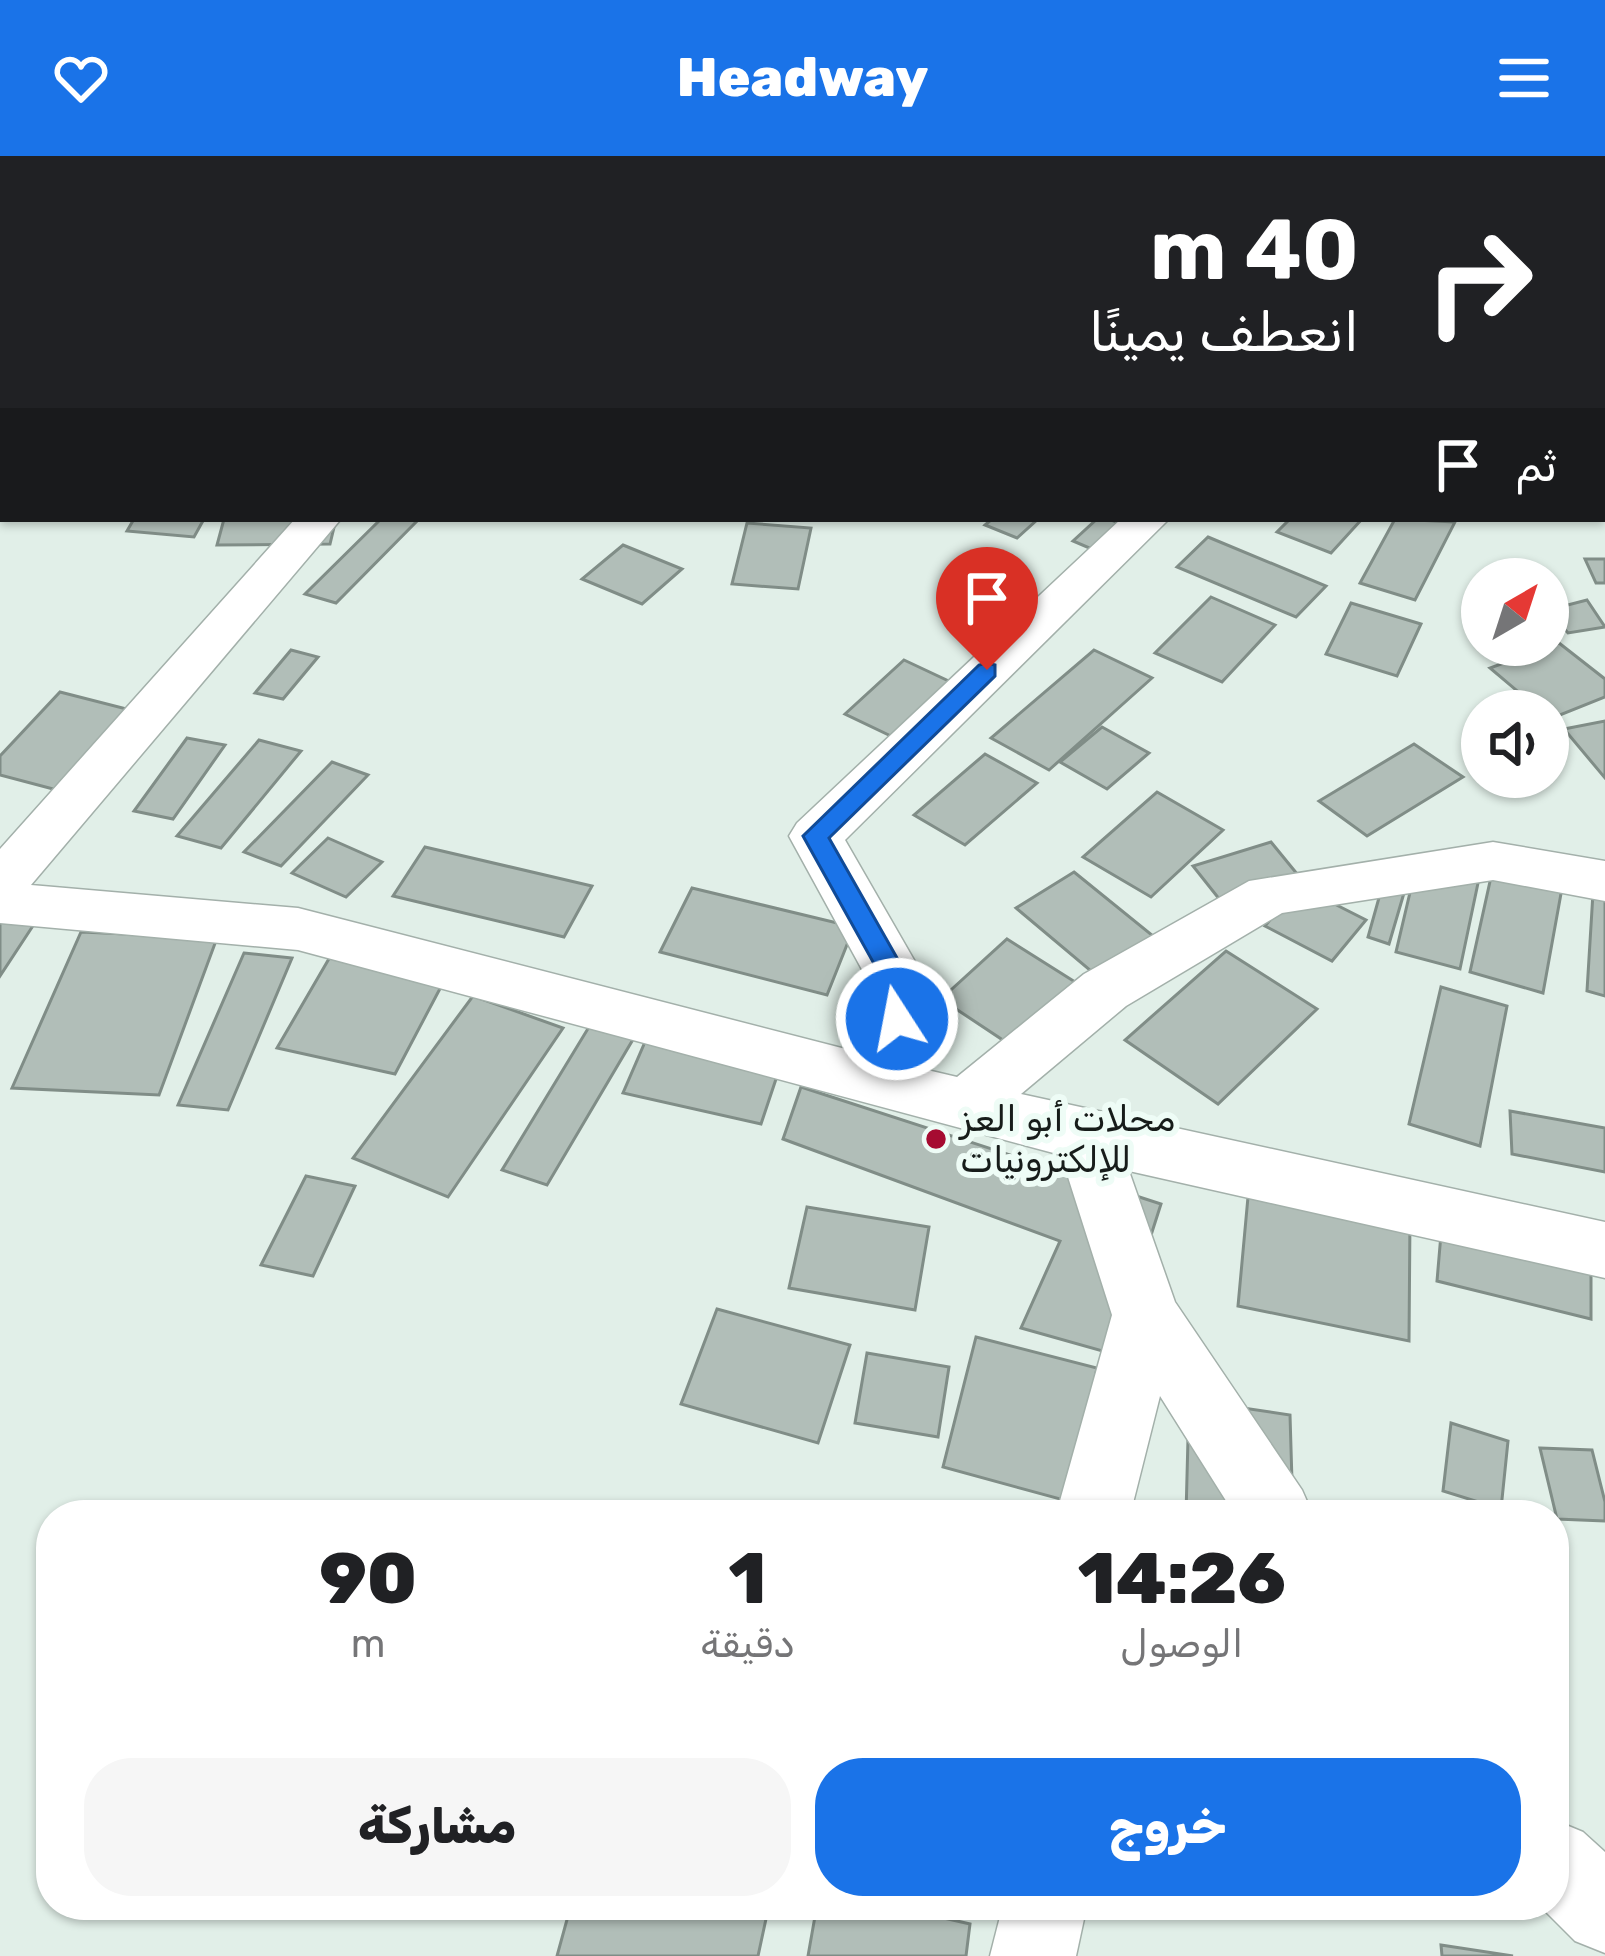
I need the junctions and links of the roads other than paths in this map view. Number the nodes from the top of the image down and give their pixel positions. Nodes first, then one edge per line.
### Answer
1 (317, 522) edge
2 (1144, 522) edge
3 (1605, 881) edge
4 (0, 885) edge
5 (0, 903) edge
6 (892, 1084) junction
7 (966, 1105) junction
8 (1086, 1136) junction
9 (1605, 1250) edge
10 (1146, 1315) junction
11 (1097, 1500) edge
12 (1266, 1500) edge
13 (1569, 1876) edge
14 (1605, 1911) edge
15 (1041, 1920) edge
16 (1033, 1956) edge

1 - 4 street
2 - 6 street
3 - 7 street
5 - 6 street
6 - 7 street
7 - 8 street
8 - 9 street
8 - 10 street
10 - 11 street
10 - 12 street
13 - 14 street
15 - 16 street

